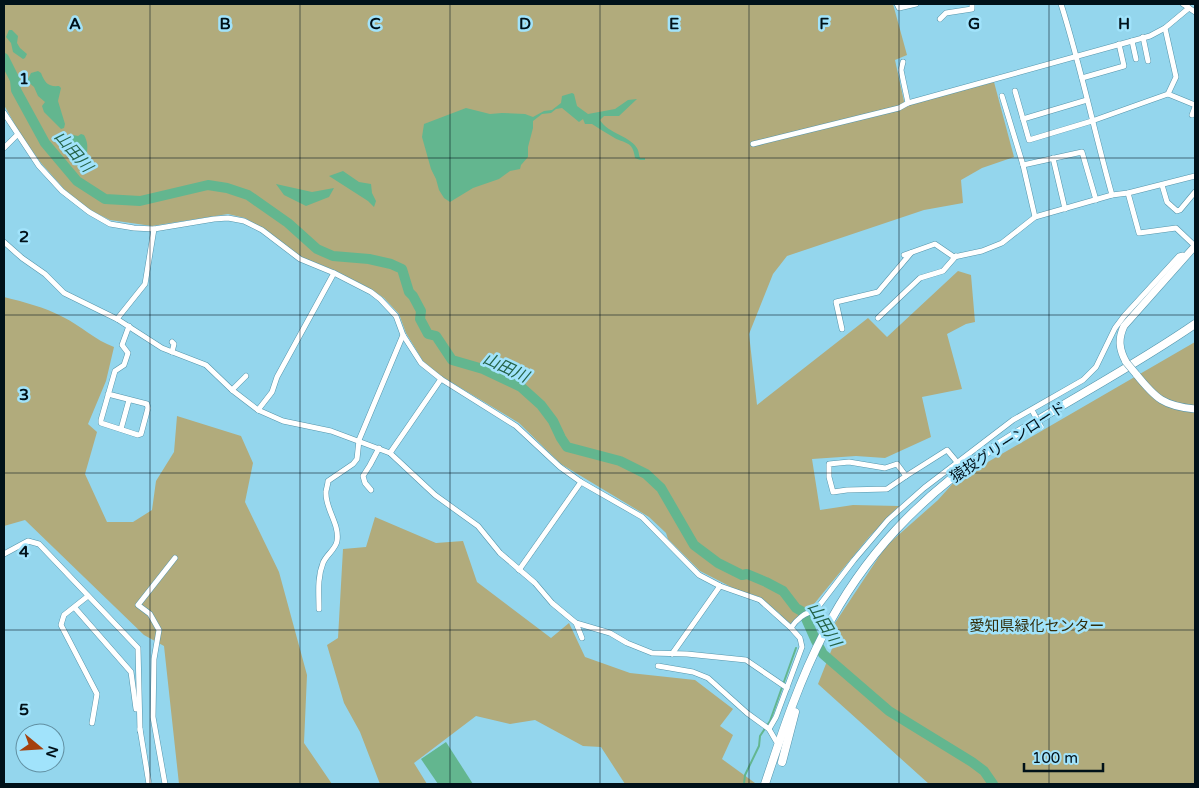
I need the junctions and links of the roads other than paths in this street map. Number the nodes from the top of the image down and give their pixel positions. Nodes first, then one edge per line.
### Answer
1 (897, 4) edge
2 (916, 4) edge
3 (972, 4) edge
4 (1060, 4) edge
5 (1183, 4) edge
6 (1189, 8) junction
7 (1195, 12) edge
8 (940, 20) dead end
9 (1165, 28) junction
10 (1143, 38) junction
11 (1132, 41) junction
12 (1119, 44) junction
13 (1077, 55) junction
14 (1136, 59) dead end
15 (1148, 61) dead end
16 (903, 62) dead end
17 (1082, 78) junction
18 (1015, 91) dead end
19 (1168, 94) junction
20 (1002, 96) dead end
21 (1087, 100) junction
22 (908, 103) junction
23 (1195, 106) edge
24 (4, 114) edge
25 (1192, 115) dead end
26 (1023, 119) junction
27 (1092, 121) junction
28 (17, 135) junction
29 (753, 144) dead end
30 (4, 148) edge
31 (1053, 158) junction
32 (1022, 165) junction
33 (1195, 176) edge
34 (1162, 185) junction
35 (1195, 192) edge
36 (1128, 193) junction
37 (1112, 195) junction
38 (1096, 200) junction
39 (1065, 209) junction
40 (1035, 217) junction
41 (154, 228) junction
42 (4, 242) edge
43 (1195, 246) edge
44 (911, 253) junction
45 (904, 255) dead end
46 (956, 256) junction
47 (1185, 257) junction
48 (334, 274) junction
49 (878, 318) dead end
50 (117, 319) junction
51 (1195, 324) edge
52 (129, 326) junction
53 (842, 329) dead end
54 (402, 335) junction
55 (172, 342) dead end
56 (172, 352) junction
57 (246, 376) dead end
58 (441, 379) junction
59 (232, 390) junction
60 (108, 394) junction
61 (129, 400) junction
62 (1042, 404) junction
63 (1195, 409) edge
64 (258, 410) junction
65 (1041, 426) dead end
66 (121, 429) junction
67 (359, 440) junction
68 (379, 448) junction
69 (390, 452) junction
70 (957, 462) junction
71 (906, 476) junction
72 (581, 482) junction
73 (371, 490) dead end
74 (4, 554) edge
75 (175, 558) dead end
76 (518, 570) junction
77 (720, 586) junction
78 (88, 596) junction
79 (75, 608) junction
80 (319, 609) dead end
81 (576, 623) junction
82 (791, 628) junction
83 (582, 638) dead end
84 (672, 654) junction
85 (658, 666) dead end
86 (804, 676) junction
87 (787, 688) junction
88 (92, 723) dead end
89 (769, 729) junction
90 (140, 731) junction
91 (776, 741) dead end
92 (782, 762) dead end
93 (149, 784) edge
94 (165, 784) edge
95 (764, 784) edge

1 - 2 street
3 - 8 street
4 - 13 street
5 - 6 street
6 - 7 street
6 - 9 street
9 - 10 street
9 - 19 street
10 - 11 street
10 - 15 street
11 - 12 street
11 - 14 street
12 - 13 street
12 - 17 street
13 - 17 street
13 - 22 street
16 - 22 street
17 - 21 street
18 - 26 street
19 - 23 street
19 - 27 street
20 - 32 street
21 - 26 street
21 - 27 street
22 - 29 street
23 - 25 street
24 - 28 street
26 - 27 street
27 - 37 street
28 - 30 street
28 - 41 street
31 - 32 street
31 - 38 street
31 - 39 street
32 - 40 street
33 - 34 street
34 - 35 street
34 - 36 street
36 - 37 street
36 - 43 street
37 - 38 street
38 - 39 street
39 - 40 street
40 - 46 street
41 - 48 street
41 - 50 street
42 - 50 street
43 - 47 street
44 - 45 street
44 - 46 street
44 - 53 street
46 - 49 street
47 - 62 street
47 - 63 street, bridge
48 - 54 street
48 - 64 street
50 - 52 street
51 - 86 main road, 猿投グリーンロード
52 - 56 street
52 - 60 street
54 - 58 street
54 - 67 street
55 - 56 street
56 - 59 street
57 - 59 street
58 - 69 street
58 - 72 street
59 - 64 street
60 - 61 street
60 - 66 street
61 - 66 street
61 - 66 street
62 - 65 street, bridge
62 - 70 street
64 - 67 street
67 - 68 street
67 - 80 street
68 - 69 street
68 - 73 street
69 - 76 street
70 - 71 street
70 - 82 street
71 - 71 street
72 - 76 street
72 - 77 street
74 - 78 street
75 - 94 street
76 - 81 street
77 - 82 street
77 - 84 street
78 - 79 street
78 - 90 street
79 - 88 street
79 - 90 street
81 - 83 street
81 - 84 street
82 - 87 street
84 - 87 street
85 - 89 street
86 - 92 main road
86 - 95 main road, 猿投グリーンロード
87 - 89 street
89 - 91 street
90 - 93 street

